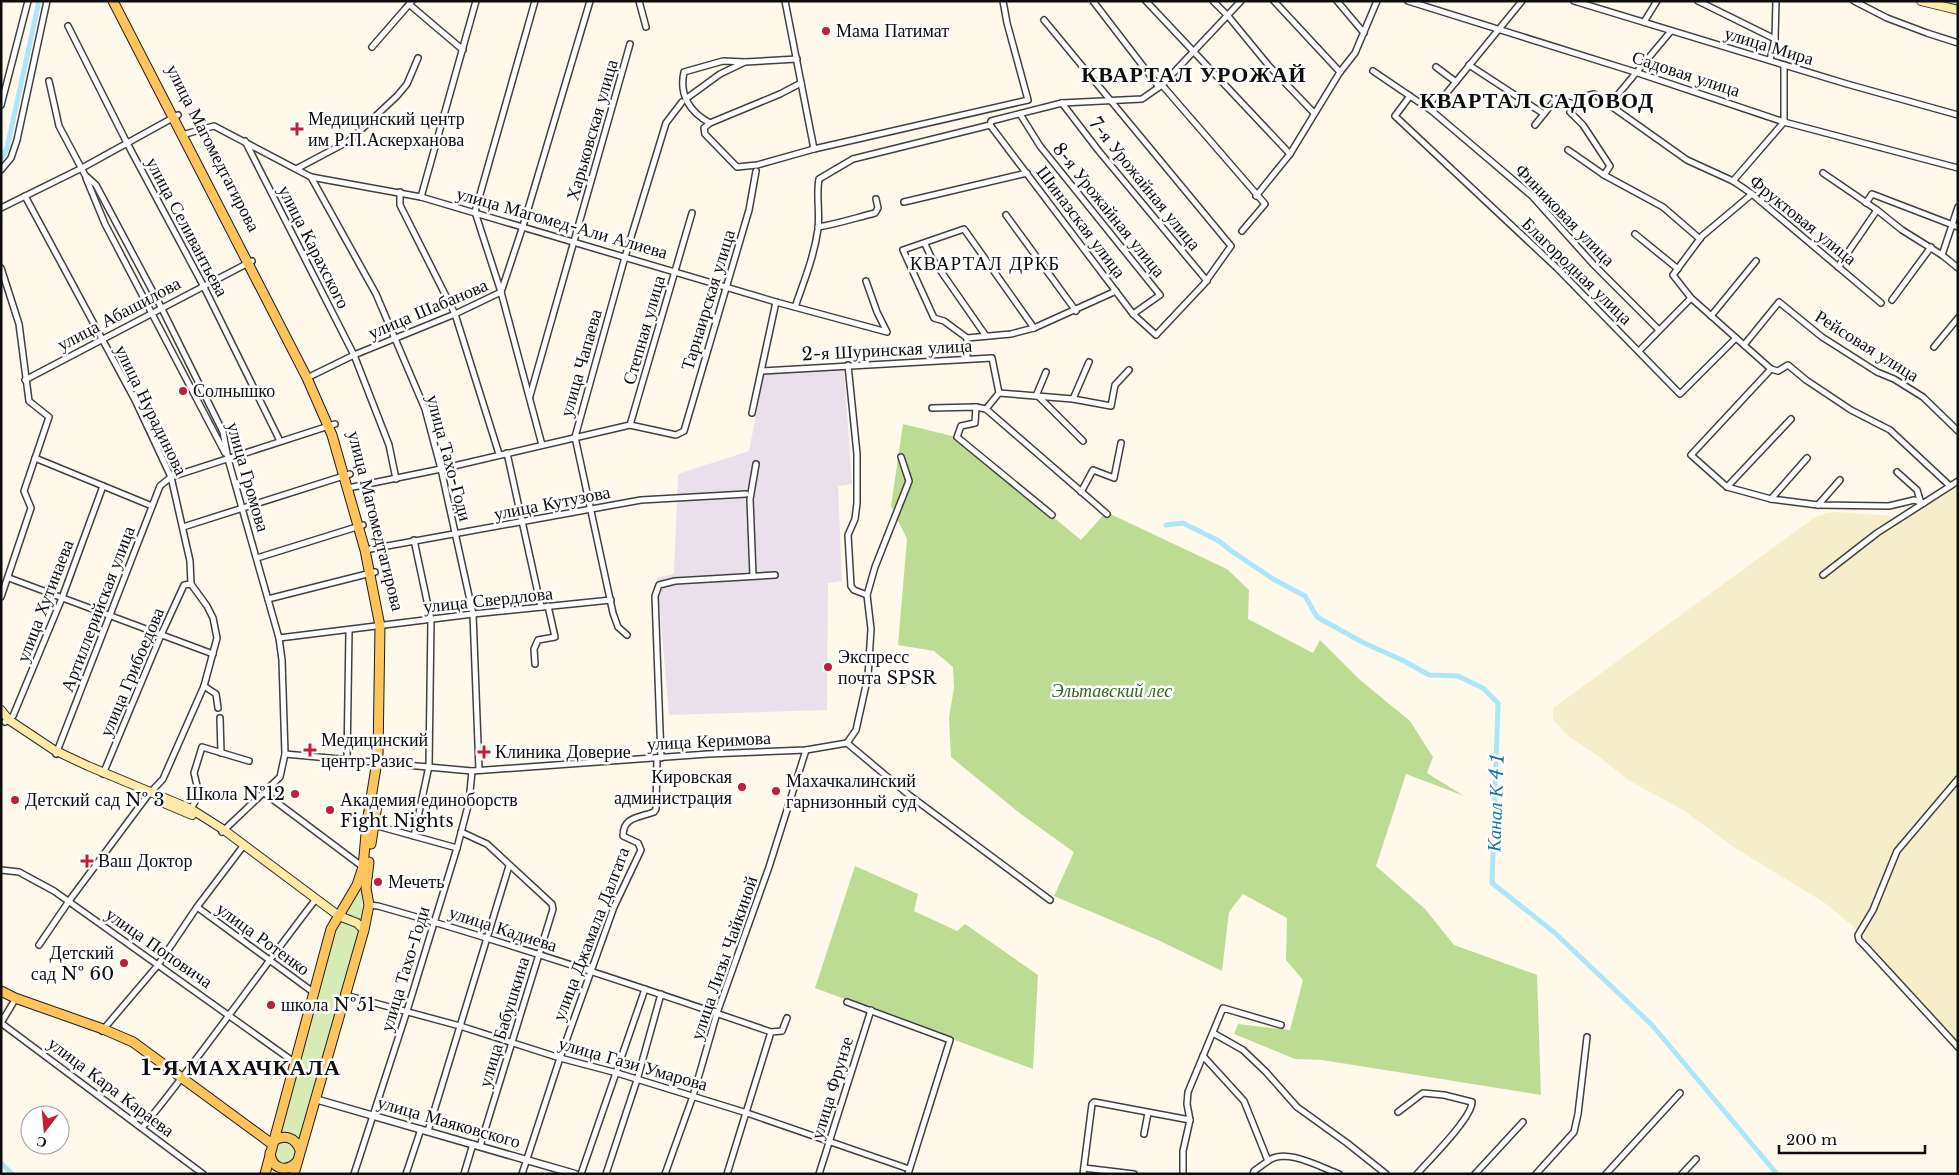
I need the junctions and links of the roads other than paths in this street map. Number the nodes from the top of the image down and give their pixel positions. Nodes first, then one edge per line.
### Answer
1 (28, 1) edge
2 (48, 1) edge
3 (113, 1) edge
4 (118, 1) edge
5 (476, 1) edge
6 (535, 1) edge
7 (590, 1) edge
8 (639, 1) edge
9 (785, 1) edge
10 (1003, 1) edge
11 (1093, 1) edge
12 (1146, 1) edge
13 (1213, 1) edge
14 (1241, 1) edge
15 (1274, 1) edge
16 (1337, 1) edge
17 (1377, 1) edge
18 (1408, 1) edge
19 (1522, 1) edge
20 (1574, 1) edge
21 (1657, 1) edge
22 (1698, 1) edge
23 (1776, 1) edge
24 (1854, 1) edge
25 (1921, 1) edge
26 (411, 3) edge
27 (1958, 10) edge
28 (1228, 16) junction
29 (1044, 20) dead end
30 (1644, 22) junction
31 (68, 26) dead end
32 (646, 27) dead end
33 (1498, 29) junction
34 (1671, 31) junction
35 (1364, 32) junction
36 (1775, 39) junction
37 (1958, 43) edge
38 (630, 44) dead end
39 (372, 46) dead end
40 (463, 50) junction
41 (1193, 52) junction
42 (418, 58) dead end
43 (796, 59) junction
44 (1770, 60) junction
45 (745, 62) junction
46 (1469, 65) junction
47 (1784, 65) junction
48 (1436, 67) dead end
49 (1373, 71) dead end
50 (1340, 72) junction
51 (1635, 72) junction
52 (49, 81) dead end
53 (1456, 82) junction
54 (801, 83) junction
55 (1160, 86) junction
56 (1410, 96) junction
57 (684, 100) junction
58 (1111, 101) junction
59 (1062, 104) junction
60 (1578, 104) junction
61 (1610, 104) junction
62 (1, 105) edge
63 (1432, 111) junction
64 (1314, 113) junction
65 (1020, 114) junction
66 (1544, 114) junction
67 (1958, 115) edge
68 (176, 116) junction
69 (1784, 122) junction
70 (710, 123) junction
71 (991, 123) junction
72 (1535, 126) dead end
73 (185, 134) junction
74 (245, 141) junction
75 (127, 143) junction
76 (814, 150) junction
77 (1568, 150) dead end
78 (1290, 154) junction
79 (82, 168) junction
80 (298, 168) junction
81 (1958, 168) edge
82 (1, 170) edge
83 (756, 171) dead end
84 (1026, 173) junction
85 (1823, 173) dead end
86 (85, 175) junction
87 (1604, 175) junction
88 (312, 177) junction
89 (1733, 181) junction
90 (400, 192) junction
91 (1752, 194) junction
92 (25, 196) junction
93 (1256, 196) junction
94 (421, 197) junction
95 (876, 198) dead end
96 (904, 202) dead end
97 (1866, 203) junction
98 (1958, 207) edge
99 (1, 208) edge
100 (1877, 210) junction
101 (475, 212) junction
102 (692, 213) dead end
103 (1006, 215) dead end
104 (523, 226) junction
105 (1955, 226) edge
106 (818, 227) junction
107 (1242, 231) dead end
108 (1635, 234) dead end
109 (1700, 239) junction
110 (575, 242) junction
111 (925, 244) junction
112 (1931, 247) junction
113 (1942, 255) junction
114 (625, 257) junction
115 (1756, 260) dead end
116 (250, 262) junction
117 (1838, 267) junction
118 (1, 268) edge
119 (1958, 268) edge
120 (1678, 269) junction
121 (676, 271) junction
122 (1206, 280) junction
123 (866, 281) dead end
124 (203, 285) junction
125 (726, 286) junction
126 (1116, 291) junction
127 (502, 292) junction
128 (1692, 298) junction
129 (1892, 300) dead end
130 (776, 302) junction
131 (1881, 303) dead end
132 (795, 307) junction
133 (161, 308) junction
134 (1076, 310) junction
135 (150, 313) junction
136 (455, 314) junction
137 (1133, 314) junction
138 (1711, 316) junction
139 (1958, 318) edge
140 (1034, 328) junction
141 (1660, 330) junction
142 (986, 336) junction
143 (396, 338) junction
144 (967, 338) junction
145 (1736, 338) junction
146 (101, 339) junction
147 (1744, 344) junction
148 (1934, 347) dead end
149 (1639, 351) junction
150 (354, 355) junction
151 (967, 359) junction
152 (1089, 362) dead end
153 (848, 365) junction
154 (1771, 369) junction
155 (1129, 370) dead end
156 (762, 371) junction
157 (1046, 372) dead end
158 (310, 377) junction
159 (25, 380) junction
160 (1000, 393) junction
161 (529, 396) junction
162 (1037, 396) junction
163 (1073, 399) junction
164 (976, 407) junction
165 (932, 408) dead end
166 (986, 409) junction
167 (752, 413) dead end
168 (1791, 419) dead end
169 (332, 425) junction
170 (630, 425) junction
171 (1958, 431) edge
172 (575, 438) junction
173 (280, 441) junction
174 (1083, 441) dead end
175 (1122, 443) dead end
176 (542, 445) junction
177 (507, 452) junction
178 (500, 454) junction
179 (901, 457) dead end
180 (35, 458) junction
181 (1808, 458) dead end
182 (228, 459) junction
183 (756, 464) dead end
184 (442, 469) junction
185 (1897, 472) dead end
186 (347, 475) junction
187 (171, 477) junction
188 (396, 478) junction
189 (1840, 480) dead end
190 (1958, 481) edge
191 (103, 486) junction
192 (1950, 486) junction
193 (1727, 487) junction
194 (351, 488) junction
195 (1082, 492) junction
196 (746, 494) dead end
197 (1771, 499) junction
198 (1922, 502) junction
199 (1818, 505) junction
200 (152, 506) junction
201 (243, 508) junction
202 (591, 509) junction
203 (1107, 514) dead end
204 (1052, 515) dead end
205 (522, 523) junction
206 (361, 525) junction
207 (183, 528) junction
208 (455, 534) junction
209 (414, 540) junction
210 (367, 550) junction
211 (257, 558) junction
212 (372, 573) junction
213 (775, 575) dead end
214 (1823, 575) dead end
215 (753, 576) junction
216 (9, 578) junction
217 (191, 584) junction
218 (867, 596) junction
219 (1, 597) edge
220 (62, 598) junction
221 (268, 599) junction
222 (611, 600) junction
223 (548, 606) junction
224 (541, 607) junction
225 (473, 614) junction
226 (110, 616) junction
227 (431, 620) junction
228 (383, 626) junction
229 (349, 631) junction
230 (161, 635) junction
231 (627, 635) dead end
232 (280, 638) junction
233 (213, 654) junction
234 (535, 664) dead end
235 (204, 686) junction
236 (218, 708) dead end
237 (1, 710) edge
238 (220, 718) dead end
239 (5, 720) edge
240 (847, 743) junction
241 (806, 750) junction
242 (56, 753) junction
243 (221, 753) junction
244 (285, 754) junction
245 (659, 758) junction
246 (347, 760) junction
247 (249, 761) dead end
248 (380, 761) junction
249 (429, 766) junction
250 (479, 770) junction
251 (472, 771) junction
252 (103, 774) junction
253 (1958, 779) edge
254 (263, 792) junction
255 (149, 794) junction
256 (190, 811) junction
257 (371, 824) junction
258 (223, 831) junction
259 (461, 832) junction
260 (414, 836) junction
261 (243, 846) junction
262 (457, 848) junction
263 (510, 866) junction
264 (363, 867) junction
265 (1, 870) edge
266 (315, 900) junction
267 (1050, 900) dead end
268 (68, 901) junction
269 (369, 905) junction
270 (197, 907) junction
271 (338, 917) junction
272 (434, 922) junction
273 (364, 930) junction
274 (487, 939) junction
275 (39, 945) dead end
276 (540, 955) junction
277 (269, 960) junction
278 (158, 965) junction
279 (592, 972) junction
280 (645, 989) junction
281 (1, 991) edge
282 (313, 992) junction
283 (661, 994) junction
284 (345, 995) junction
285 (1, 996) edge
286 (847, 1002) dead end
287 (13, 1003) junction
288 (871, 1010) junction
289 (407, 1012) junction
290 (717, 1014) junction
291 (228, 1015) junction
292 (787, 1018) dead end
293 (1, 1023) edge
294 (1281, 1025) dead end
295 (460, 1026) junction
296 (102, 1031) junction
297 (771, 1032) junction
298 (1213, 1033) junction
299 (1587, 1037) dead end
300 (512, 1042) junction
301 (1958, 1046) edge
302 (1203, 1056) junction
303 (560, 1058) junction
304 (294, 1062) junction
305 (617, 1073) junction
306 (182, 1080) junction
307 (637, 1080) junction
308 (1680, 1093) dead end
309 (693, 1096) junction
310 (315, 1099) junction
311 (1398, 1112) dead end
312 (747, 1113) junction
313 (1148, 1113) junction
314 (372, 1115) junction
315 (1190, 1120) junction
316 (1523, 1122) dead end
317 (142, 1128) junction
318 (424, 1130) junction
319 (1144, 1134) dead end
320 (830, 1140) junction
321 (473, 1144) junction
322 (480, 1146) junction
323 (271, 1147) junction
324 (300, 1150) junction
325 (527, 1159) junction
326 (1696, 1159) dead end
327 (1268, 1161) junction
328 (297, 1162) junction
329 (909, 1171) edge
330 (1083, 1171) edge
331 (203, 1174) edge
332 (265, 1174) edge
333 (294, 1174) edge
334 (354, 1174) edge
335 (406, 1174) edge
336 (464, 1174) edge
337 (522, 1174) edge
338 (575, 1174) edge
339 (581, 1174) edge
340 (606, 1174) edge
341 (665, 1174) edge
342 (727, 1174) edge
343 (819, 1174) edge
344 (1134, 1174) edge
345 (1182, 1174) edge
346 (1254, 1174) edge
347 (1339, 1174) edge
348 (1386, 1174) edge
349 (1417, 1174) edge
350 (1476, 1174) edge
351 (1536, 1174) edge
352 (1606, 1174) edge
353 (1682, 1174) edge

1 - 62 street
2 - 82 street
3 - 68 main road, улица Магомедтагирова
4 - 68 main road, улица Магомедтагирова
5 - 40 street
6 - 101 street
7 - 104 street, улица Шабанова
8 - 32 street
9 - 43 street
10 - 76 street
11 - 55 street
12 - 41 street
13 - 28 street
14 - 28 street
15 - 50 street
16 - 35 street
17 - 35 street
18 - 33 street, Садовая улица
19 - 33 street
20 - 30 street, улица Мира
21 - 30 street
22 - 36 street
23 - 36 street
24 - 37 street
25 - 27 main road
26 - 39 street
26 - 40 street
28 - 41 street
28 - 64 street
29 - 58 street
30 - 34 street, улица Мира
31 - 75 street, улица Селивантьева
33 - 46 street
33 - 51 street, Садовая улица
34 - 44 street, улица Мира
34 - 51 street
35 - 50 street
36 - 44 street
38 - 110 street, Харьковская улица
40 - 94 street
41 - 55 street
41 - 78 street
42 - 80 street
43 - 45 street
43 - 54 street
44 - 47 street, улица Мира
45 - 57 street, улица Чапаева
45 - 57 street
46 - 53 street
46 - 66 street
47 - 67 street, улица Мира
47 - 69 street
48 - 53 street
49 - 56 street, Финиковая улица
50 - 64 street
51 - 61 street
51 - 69 street, Садовая улица
52 - 79 street, улица Громова
53 - 63 street
54 - 70 street
54 - 76 street
55 - 58 street
55 - 93 street
56 - 63 street, Финиковая улица
56 - 149 street, Благородная улица
57 - 70 street
57 - 114 street, улица Чапаева
58 - 59 street
58 - 122 street
59 - 65 street
59 - 122 street, 7-я Урожайная улица
60 - 61 street, Фруктовая улица
60 - 66 street
60 - 87 street
61 - 89 street, Фруктовая улица
63 - 141 street, Финиковая улица
64 - 78 street
65 - 71 street
65 - 137 street, 8-я Урожайная улица
66 - 72 street
68 - 73 main road, улица Магомедтагирова
68 - 75 street
69 - 81 street, Садовая улица
69 - 89 street
70 - 76 street
71 - 84 street, Шиназская улица
71 - 106 street
73 - 74 street, улица Магомед-Али Алиева
73 - 116 main road, улица Магомедтагирова
74 - 80 street, улица Магомед-Али Алиева
74 - 150 street, улица Карахского
75 - 79 street
75 - 124 street, улица Селивантьева
77 - 87 street
78 - 93 street
79 - 86 street, улица Громова
79 - 92 street
80 - 88 street, улица Магомед-Али Алиева
83 - 125 street, Тарнаирская улица
84 - 96 street
84 - 126 street, Шиназская улица
85 - 97 street
86 - 133 street, улица Громова
86 - 135 street
87 - 109 street
88 - 90 street, улица Магомед-Али Алиева
88 - 143 street, улица Тахо-Годи
89 - 91 street, Фруктовая улица
90 - 94 street, улица Магомед-Али Алиева
90 - 136 street
91 - 109 street
91 - 117 street, Фруктовая улица
92 - 99 street
92 - 146 street, улица Нурадинова
93 - 107 street
94 - 101 street, улица Магомед-Али Алиева
95 - 106 street
97 - 100 street
97 - 105 street
98 - 105 street
100 - 112 street
100 - 117 street
101 - 104 street, улица Магомед-Али Алиева
101 - 127 street
102 - 121 street, Степная улица
103 - 134 street
104 - 110 street, улица Магомед-Али Алиева
104 - 127 street, улица Шабанова
105 - 113 street
106 - 132 street
108 - 120 street
109 - 120 street
110 - 114 street, улица Магомед-Али Алиева
110 - 161 street, Харьковская улица
111 - 140 street
111 - 142 street
111 - 144 street
112 - 113 street
112 - 129 street
113 - 119 street
114 - 121 street, улица Магомед-Али Алиева
114 - 172 street, улица Чапаева
115 - 138 street
116 - 124 street, улица Абашилова
116 - 158 main road, улица Магомедтагирова
117 - 131 street, Фруктовая улица
118 - 159 street
120 - 128 street
121 - 125 street, улица Магомед-Али Алиева
121 - 170 street, Степная улица
122 - 137 street, Шиназская улица
123 - 132 street, улица Магомед-Али Алиева
124 - 133 street, улица Абашилова
124 - 173 street, улица Селивантьева
125 - 130 street, улица Магомед-Али Алиева
125 - 170 street, Тарнаирская улица
126 - 134 street
126 - 137 street, Шиназская улица
127 - 136 street, улица Шабанова
127 - 161 street
128 - 138 street
128 - 141 street
130 - 132 street, улица Магомед-Али Алиева
130 - 156 street
133 - 135 street, улица Абашилова
133 - 182 street, улица Громова
134 - 140 street
135 - 146 street, улица Абашилова
135 - 182 street
136 - 143 street, улица Шабанова
136 - 178 street
138 - 145 street
139 - 148 street
140 - 142 street
141 - 149 street
142 - 144 street
143 - 150 street, улица Шабанова
143 - 184 street, улица Тахо-Годи
144 - 151 street
145 - 147 street
145 - 149 street, Благородная улица
146 - 159 street, улица Абашилова
146 - 187 street, улица Нурадинова
147 - 154 street
147 - 171 street, Рейсовая улица
150 - 158 street, улица Шабанова
150 - 188 street, улица Карахского
151 - 153 street, 2-я Шуринская улица
151 - 160 street, 2-я Шуринская улица
152 - 163 street
153 - 156 street, 2-я Шуринская улица
153 - 218 street
154 - 192 street
154 - 193 street
155 - 163 street
156 - 167 street
157 - 162 street
158 - 169 main road, улица Магомедтагирова
159 - 180 street
160 - 162 street
160 - 166 street
161 - 176 street
162 - 163 street
162 - 174 street
164 - 165 street
164 - 166 street
164 - 204 street
166 - 195 street
168 - 193 street
169 - 173 street
169 - 186 main road, улица Магомедтагирова
170 - 172 street
172 - 176 street
172 - 202 street, улица Чапаева
173 - 182 street
175 - 195 street
176 - 177 street
177 - 178 street
177 - 205 street
178 - 184 street
179 - 218 street
180 - 191 street
180 - 216 street
181 - 197 street
182 - 187 street
182 - 201 street, улица Громова
183 - 215 street
184 - 188 street
184 - 208 street, улица Тахо-Годи
185 - 198 street
186 - 194 main road, улица Магомедтагирова
186 - 201 street
187 - 200 street, Артиллерийская улица
187 - 207 street, улица Нурадинова
188 - 194 street
189 - 199 street
190 - 192 street
191 - 200 street
191 - 220 street, улица Хутинаева
192 - 198 street
193 - 197 street
194 - 206 main road, улица Магомедтагирова
195 - 203 street
196 - 202 street, улица Кутузова
197 - 199 street
198 - 199 street
198 - 214 street
200 - 226 street, Артиллерийская улица
201 - 207 street
201 - 211 street, улица Громова
202 - 205 street, улица Кутузова
202 - 222 street, улица Чапаева
205 - 208 street, улица Кутузова
205 - 224 street
206 - 210 main road, улица Магомедтагирова
206 - 211 street
207 - 217 street, улица Нурадинова
208 - 209 street, улица Кутузова
208 - 225 street, улица Тахо-Годи
209 - 210 street, улица Кутузова
209 - 227 street
210 - 212 main road, улица Магомедтагирова
211 - 221 street, улица Громова
212 - 221 street
212 - 228 main road, улица Магомедтагирова
213 - 215 street
215 - 245 street
216 - 219 street
216 - 220 street
217 - 230 street, улица Грибоедова
217 - 233 street
218 - 240 street
220 - 226 street
220 - 239 street, улица Хутинаева
221 - 232 street, улица Громова
222 - 223 street, улица Свердлова
222 - 231 street, улица Чапаева
223 - 224 street, улица Свердлова
223 - 234 street
224 - 225 street, улица Свердлова
225 - 227 street, улица Свердлова
225 - 250 street, улица Тахо-Годи
226 - 230 street
226 - 242 street, Артиллерийская улица
227 - 228 street, улица Свердлова
227 - 249 street
228 - 229 street, улица Свердлова
228 - 248 main road, улица Магомедтагирова
229 - 232 street, улица Свердлова
229 - 246 street
230 - 233 street
230 - 252 street, улица Грибоедова
232 - 244 street, улица Громова
233 - 235 street
235 - 236 street
235 - 255 street
237 - 239 main road
238 - 243 street
239 - 242 main road
240 - 241 street, улица Керимова
240 - 267 street
241 - 245 street, улица Керимова
241 - 290 street, улица Лизы Чайкиной
242 - 252 main road
243 - 247 street
243 - 256 street
244 - 246 street, улица Керимова
244 - 254 street, улица Громова
245 - 250 street, улица Керимова
245 - 279 street, улица Джамала Далгата
246 - 248 street, улица Керимова
248 - 249 street, улица Керимова
248 - 257 main road, улица Магомедтагирова
249 - 251 street, улица Керимова
249 - 260 street
250 - 251 street, улица Керимова
251 - 259 street, улица Тахо-Годи
252 - 255 main road
253 - 301 street
254 - 258 street, улица Громова
254 - 264 street
255 - 256 main road
255 - 268 street
256 - 258 main road
257 - 260 street
257 - 264 main road, улица Магомедтагирова
257 - 269 main road, улица Магомедтагирова
258 - 261 main road
259 - 262 street, улица Тахо-Годи
259 - 263 street, улица Бабушкина
260 - 262 street
261 - 266 main road
261 - 270 street
262 - 272 street, улица Тахо-Годи
263 - 274 street
263 - 276 street, улица Бабушкина
264 - 271 main road, улица Магомедтагирова
265 - 268 street, улица Поповича
266 - 271 main road
266 - 277 street
268 - 275 street
268 - 278 street, улица Поповича
269 - 272 street, улица Кадиева
269 - 273 main road, улица Магомедтагирова
270 - 277 street, улица Ротенко
270 - 278 street
271 - 273 main road
271 - 282 main road, улица Магомедтагирова
272 - 274 street, улица Кадиева
272 - 289 street, улица Тахо-Годи
273 - 284 main road, улица Магомедтагирова
274 - 276 street, улица Кадиева
274 - 295 street
276 - 279 street, улица Кадиева
276 - 300 street, улица Бабушкина
277 - 282 street, улица Ротенко
277 - 291 street
278 - 291 street, улица Поповича
278 - 296 street
279 - 280 street, улица Кадиева
279 - 303 street, улица Джамала Далгата
280 - 283 street, улица Кадиева
280 - 305 street
281 - 296 main road
282 - 304 main road, улица Магомедтагирова
283 - 290 street, улица Кадиева
283 - 307 street
284 - 289 street, улица Гази Умарова
284 - 310 main road, улица Магомедтагирова
285 - 287 main road
286 - 288 street
287 - 293 street
287 - 296 main road
288 - 320 street, улица Фрунзе
288 - 329 street
289 - 295 street, улица Гази Умарова
289 - 314 street, улица Тахо-Годи
290 - 297 street, улица Кадиева
290 - 309 street, улица Лизы Чайкиной
291 - 304 street, улица Поповича
291 - 306 street
292 - 297 street
293 - 317 street, улица Кара Караева
294 - 298 street
295 - 300 street, улица Гази Умарова
295 - 318 street
296 - 306 main road
297 - 312 street
298 - 302 street
298 - 348 street
299 - 351 street
300 - 303 street, улица Гази Умарова
300 - 322 street, улица Бабушкина
302 - 315 street
302 - 327 street
303 - 305 street, улица Гази Умарова
303 - 325 street, улица Джамала Далгата
304 - 323 main road, улица Магомедтагирова
305 - 307 street, улица Гази Умарова
305 - 339 street
306 - 317 street
306 - 323 main road
307 - 309 street, улица Гази Умарова
307 - 340 street
308 - 352 street
309 - 312 street, улица Гази Умарова
309 - 341 street, улица Лизы Чайкиной
310 - 314 street, улица Маяковского
310 - 324 main road, улица Магомедтагирова
311 - 349 street
312 - 320 street, улица Гази Умарова
312 - 342 street
313 - 315 street
313 - 319 street
313 - 330 street
314 - 318 street, улица Маяковского
314 - 334 street, улица Тахо-Годи
315 - 345 street
316 - 350 street
317 - 331 street, улица Кара Караева
318 - 321 street, улица Маяковского
318 - 335 street
320 - 329 street, улица Гази Умарова
320 - 343 street, улица Фрунзе
321 - 322 street, улица Маяковского
321 - 336 street
322 - 325 street, улица Маяковского
323 - 324 main road
323 - 328 main road
323 - 332 main road, улица Магомедтагирова
324 - 328 main road
325 - 337 street, улица Джамала Далгата
325 - 338 street, улица Маяковского
326 - 353 street
327 - 346 street
327 - 347 street
328 - 333 main road
330 - 344 street

